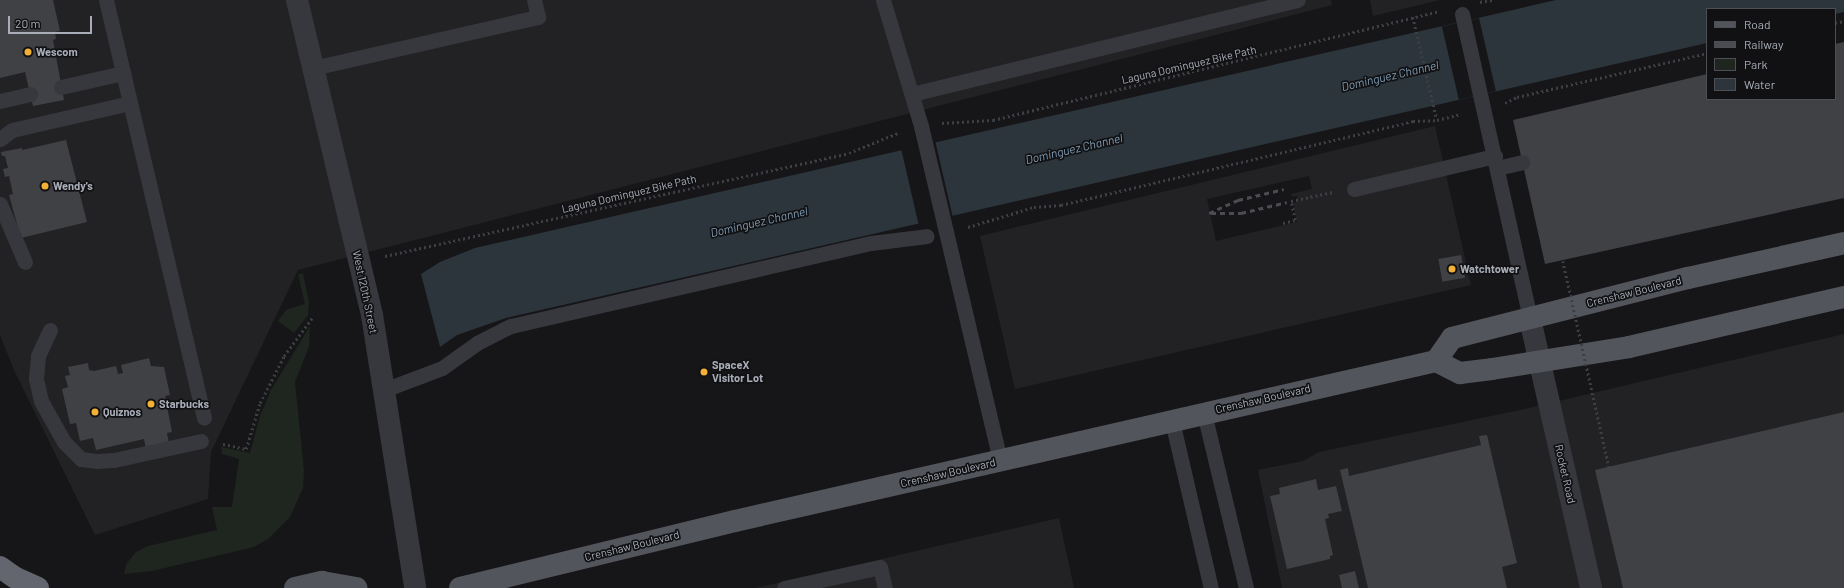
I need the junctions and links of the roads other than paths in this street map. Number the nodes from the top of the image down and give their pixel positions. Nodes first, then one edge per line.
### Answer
1 (106, 0) edge
2 (297, 0) edge
3 (534, 0) edge
4 (883, 0) edge
5 (1298, 0) edge
6 (1462, 14) dead end
7 (313, 68) junction
8 (123, 73) junction
9 (61, 87) dead end
10 (30, 94) dead end
11 (912, 94) junction
12 (0, 101) edge
13 (130, 103) junction
14 (0, 139) edge
15 (1496, 162) junction
16 (1522, 162) dead end
17 (1354, 189) dead end
18 (0, 204) edge
19 (926, 236) dead end
20 (1844, 243) edge
21 (25, 262) dead end
22 (1844, 297) edge
23 (1530, 319) junction
24 (50, 330) dead end
25 (1436, 361) junction
26 (1539, 361) junction
27 (384, 390) junction
28 (1204, 413) junction
29 (204, 418) dead end
30 (1172, 421) junction
31 (201, 442) dead end
32 (1000, 461) junction
33 (0, 567) edge
34 (38, 588) edge
35 (294, 588) edge
36 (356, 588) edge
37 (415, 588) edge
38 (460, 588) edge
39 (784, 588) edge
40 (885, 588) edge
41 (1211, 588) edge
42 (1246, 588) edge
43 (1591, 588) edge

1 - 8 lane
2 - 7 street, West 120th Street
3 - 7 lane
4 - 11 lane
5 - 11 lane
6 - 15 lane
7 - 27 street, West 120th Street
8 - 9 lane
8 - 13 lane
10 - 12 lane
11 - 32 lane
13 - 14 lane
13 - 29 lane
15 - 16 lane
15 - 17 lane
15 - 23 lane
18 - 21 lane
19 - 27 lane
20 - 23 main road, Crenshaw Boulevard
22 - 26 main road
23 - 25 main road, Crenshaw Boulevard
23 - 26 street, Rocket Road
24 - 31 lane
25 - 26 main road
25 - 28 main road, Crenshaw Boulevard
26 - 43 street, Rocket Road
27 - 37 street, West 120th Street
28 - 30 main road, Crenshaw Boulevard
28 - 42 lane
30 - 32 main road, Crenshaw Boulevard
30 - 41 lane
32 - 38 main road, Crenshaw Boulevard
33 - 34 highway
35 - 36 main road
39 - 40 lane

